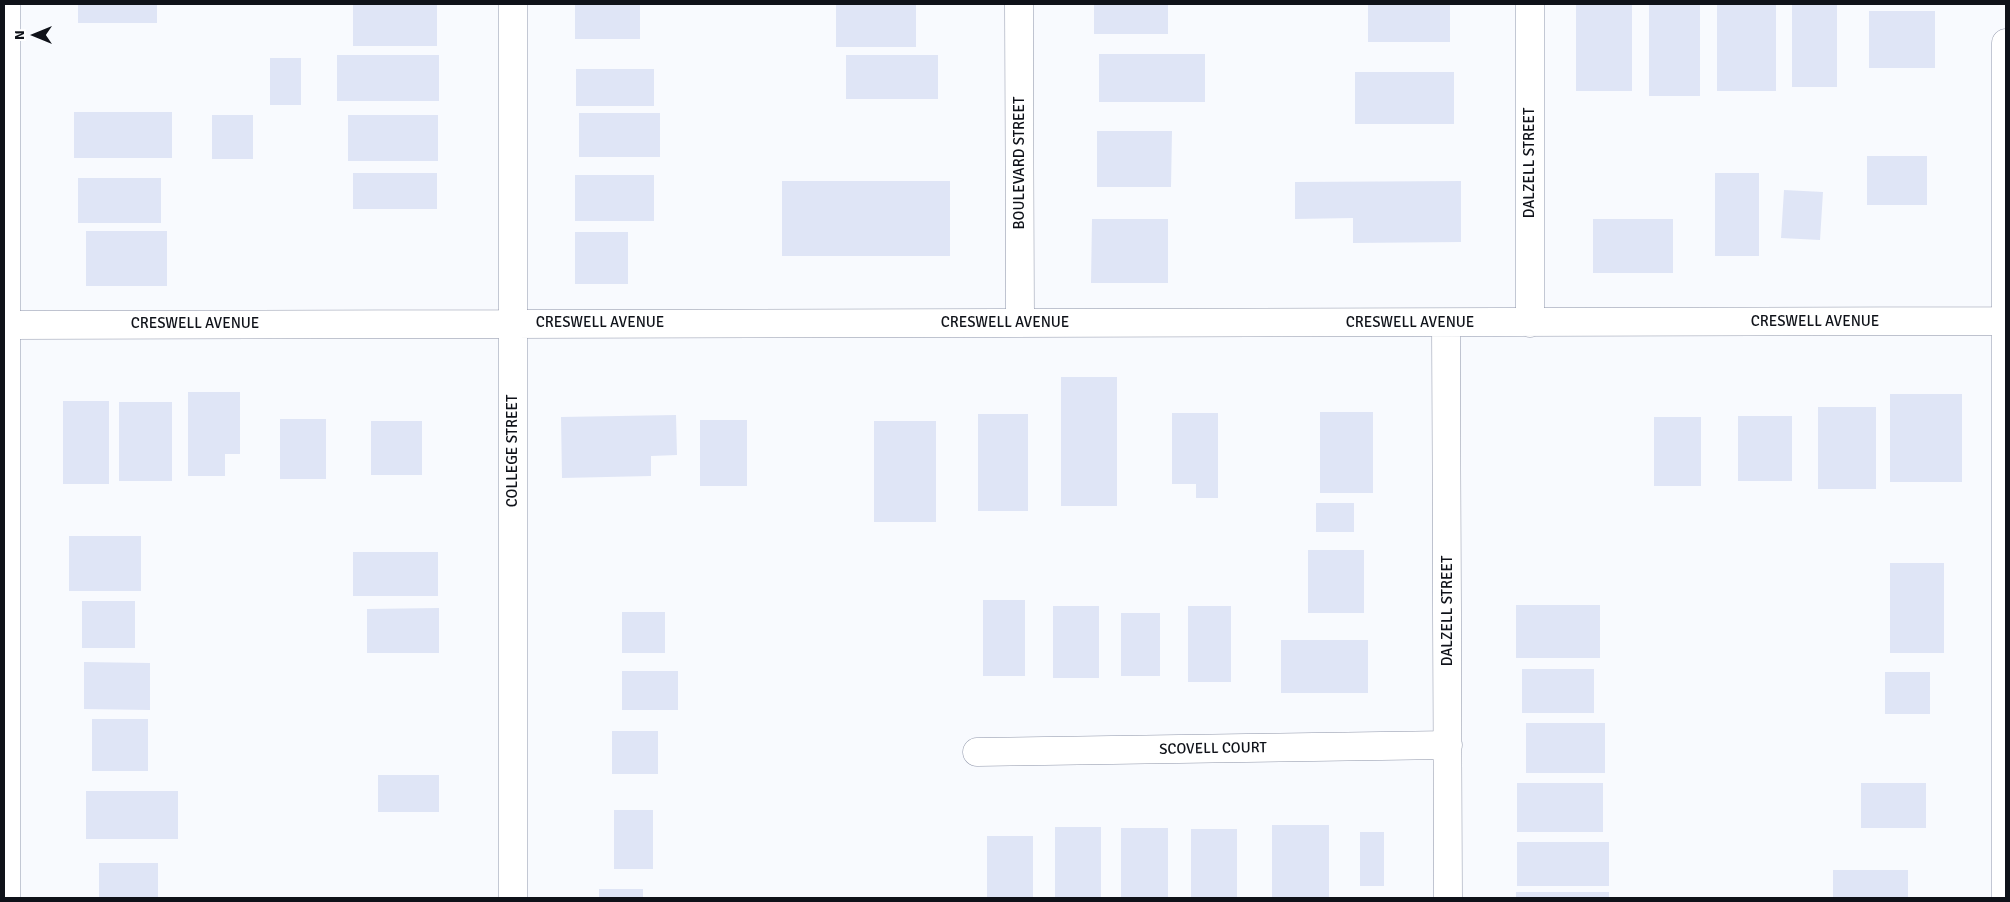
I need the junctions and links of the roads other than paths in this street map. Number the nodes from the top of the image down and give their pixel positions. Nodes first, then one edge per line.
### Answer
1 (6, 4) edge
2 (514, 4) edge
3 (1020, 4) edge
4 (1530, 4) edge
5 (2006, 43) edge
6 (2006, 321) edge
7 (1020, 322) junction
8 (513, 323) junction
9 (1446, 323) junction
10 (1530, 323) junction
11 (5, 325) edge
12 (1448, 745) junction
13 (977, 752) dead end
14 (6, 898) edge
15 (513, 898) edge
16 (1448, 898) edge
17 (2006, 898) edge

1 - 11 street
2 - 8 street, COLLEGE STREET
3 - 7 street, BOULEVARD STREET
4 - 10 street, DALZELL STREET
5 - 6 street
6 - 10 street, CRESWELL AVENUE
6 - 17 street
7 - 8 street, CRESWELL AVENUE
7 - 9 street, CRESWELL AVENUE
8 - 11 street, CRESWELL AVENUE
8 - 15 street, COLLEGE STREET
9 - 10 street, CRESWELL AVENUE
9 - 12 street, DALZELL STREET
11 - 14 street
12 - 13 street, SCOVELL COURT
12 - 16 street, DALZELL STREET

